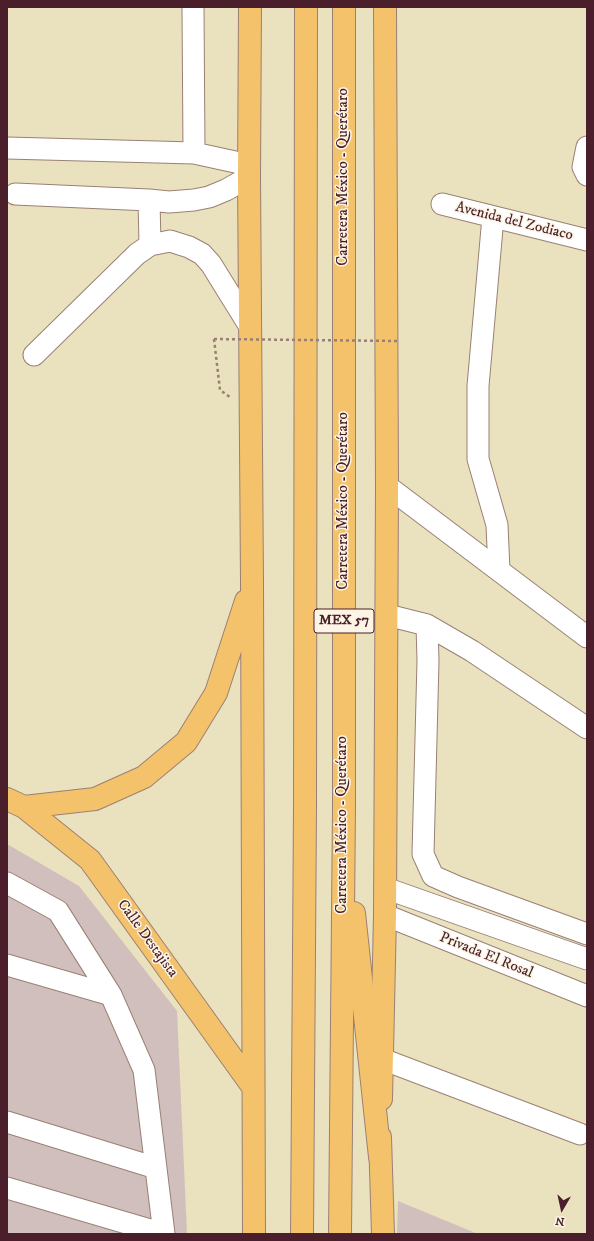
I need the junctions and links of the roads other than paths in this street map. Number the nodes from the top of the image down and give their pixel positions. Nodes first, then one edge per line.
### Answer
1 (193, 7) edge
2 (250, 7) edge
3 (306, 7) edge
4 (344, 7) edge
5 (386, 7) edge
6 (587, 147) edge
7 (7, 148) edge
8 (194, 153) junction
9 (249, 171) junction
10 (587, 175) edge
11 (15, 194) dead end
12 (159, 201) junction
13 (442, 204) dead end
14 (493, 217) junction
15 (587, 240) edge
16 (150, 245) junction
17 (250, 327) junction
18 (34, 355) dead end
19 (387, 486) junction
20 (499, 570) junction
21 (252, 582) junction
22 (387, 615) junction
23 (427, 625) junction
24 (587, 637) edge
25 (587, 728) edge
26 (16, 803) edge
27 (344, 808) junction
28 (7, 883) edge
29 (385, 888) junction
30 (385, 915) junction
31 (587, 934) edge
32 (587, 959) edge
33 (7, 965) edge
34 (111, 995) junction
35 (587, 996) edge
36 (382, 1059) junction
37 (253, 1087) junction
38 (7, 1122) edge
39 (580, 1134) dead end
40 (380, 1157) junction
41 (156, 1168) junction
42 (7, 1188) edge
43 (164, 1234) edge
44 (254, 1234) edge
45 (302, 1234) edge
46 (340, 1234) edge
47 (382, 1234) edge

1 - 8 street
2 - 9 main road
3 - 45 main road, MEX 57
4 - 27 main road, Carretera México - Querétaro / MEX 57
5 - 19 main road
6 - 10 street
7 - 8 street
8 - 9 street
9 - 12 street
9 - 17 main road
11 - 12 street
12 - 16 street
13 - 14 street, Avenida del Zodiaco
14 - 15 street, Avenida del Zodiaco
14 - 20 street
16 - 17 street
16 - 18 street
17 - 21 main road
19 - 20 street
19 - 22 main road
20 - 24 street
21 - 26 main road, Calle Destajista
21 - 37 main road
22 - 23 street
22 - 29 main road
23 - 25 street
23 - 31 street
26 - 37 main road, Calle Destajista
27 - 40 main road
27 - 46 main road, Carretera México - Querétaro / MEX 57
28 - 34 street
29 - 30 main road
29 - 32 street
30 - 35 street, Privada El Rosal
30 - 36 main road
33 - 34 street
34 - 41 street
36 - 39 street
36 - 40 main road
37 - 44 main road
38 - 41 street
40 - 47 main road
41 - 43 street
42 - 43 street

